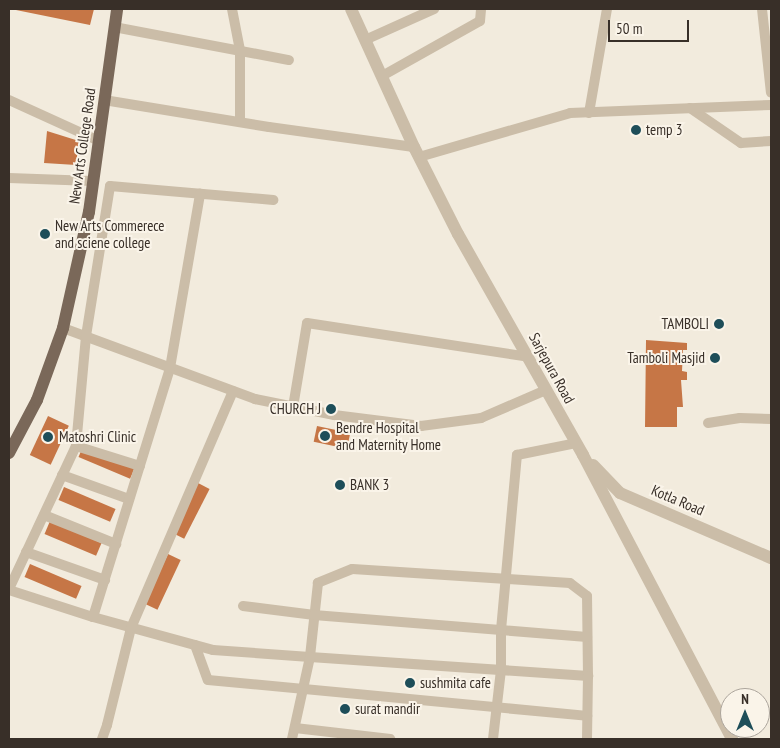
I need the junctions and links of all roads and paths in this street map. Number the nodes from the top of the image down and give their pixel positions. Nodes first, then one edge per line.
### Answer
1 (117, 9) edge
2 (232, 9) edge
3 (351, 9) edge
4 (434, 9) edge
5 (482, 9) edge
6 (607, 9) edge
7 (762, 9) edge
8 (114, 26) junction
9 (365, 40) junction
10 (240, 50) junction
11 (289, 60) dead end
12 (382, 76) junction
13 (771, 93) edge
14 (9, 100) edge
15 (104, 100) junction
16 (771, 105) edge
17 (690, 108) junction
18 (588, 112) junction
19 (240, 122) junction
20 (99, 141) junction
21 (771, 141) edge
22 (416, 152) junction
23 (9, 178) edge
24 (93, 181) junction
25 (200, 194) junction
26 (273, 200) dead end
27 (63, 328) junction
28 (86, 336) junction
29 (528, 357) junction
30 (170, 368) junction
31 (546, 390) junction
32 (233, 391) junction
33 (293, 407) junction
34 (771, 418) edge
35 (708, 423) dead end
36 (76, 446) junction
37 (579, 449) junction
38 (9, 453) edge
39 (140, 466) junction
40 (62, 475) junction
41 (130, 499) junction
42 (44, 515) junction
43 (116, 544) junction
44 (26, 552) junction
45 (771, 558) edge
46 (504, 579) junction
47 (105, 580) junction
48 (9, 589) edge
49 (243, 606) dead end
50 (314, 615) junction
51 (94, 617) junction
52 (131, 628) junction
53 (501, 630) junction
54 (588, 637) junction
55 (195, 645) junction
56 (310, 657) junction
57 (501, 670) junction
58 (588, 676) junction
59 (302, 690) junction
60 (496, 708) junction
61 (587, 716) junction
62 (294, 728) junction
63 (102, 739) edge
64 (292, 739) edge
65 (390, 739) edge
66 (493, 739) edge
67 (587, 739) edge
68 (732, 739) edge

1 - 8 main road, New Arts College Road
2 - 10 street
3 - 9 street, Sarjepura Road
4 - 9 street
5 - 12 street
6 - 18 street
7 - 13 street
8 - 10 street
8 - 15 main road, New Arts College Road
9 - 12 street, Sarjepura Road
10 - 11 street
10 - 19 street
12 - 22 street, Sarjepura Road
14 - 20 street
15 - 19 street
15 - 20 main road, New Arts College Road
16 - 17 street
17 - 18 street
17 - 21 street
18 - 22 street
19 - 22 street
20 - 24 main road, New Arts College Road
22 - 29 street, Sarjepura Road
23 - 24 street
24 - 27 main road, New Arts College Road
25 - 26 street
25 - 28 street
25 - 30 street
27 - 28 street
27 - 38 main road, New Arts College Road
28 - 30 street
28 - 36 street
29 - 31 street, Sarjepura Road
29 - 33 street
30 - 32 street
30 - 39 street
31 - 33 street
31 - 37 street, Sarjepura Road
32 - 33 street
32 - 52 street
34 - 35 street
36 - 39 street
36 - 40 street
37 - 45 street, Kotla Road
37 - 46 street
37 - 68 street, Sarjepura Road
39 - 41 street
40 - 41 street
40 - 42 street
41 - 43 street
42 - 43 street
42 - 44 street
43 - 47 street
44 - 47 street
44 - 48 street
46 - 50 street
46 - 53 street
46 - 54 street
47 - 51 street
48 - 51 street
49 - 50 street
50 - 53 street
50 - 56 street
51 - 52 street
52 - 55 street
52 - 63 street
53 - 54 street
53 - 57 street
54 - 58 street
55 - 56 street
55 - 59 street
56 - 57 street
56 - 59 street
57 - 58 street
57 - 60 street
58 - 61 street
59 - 60 street
59 - 62 street
60 - 61 street
60 - 66 street
61 - 67 street
62 - 64 street
62 - 65 street

